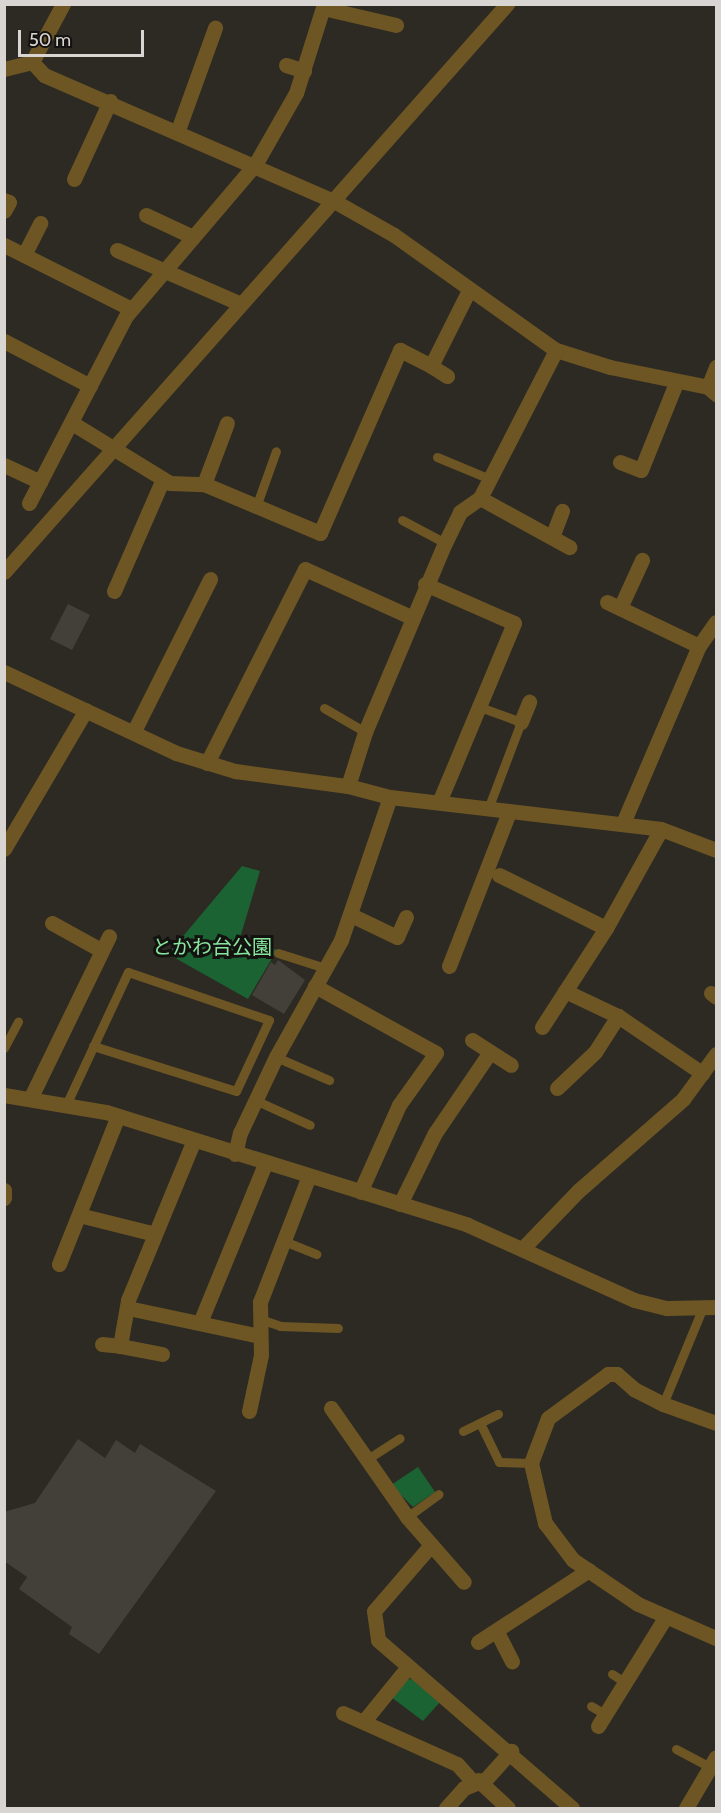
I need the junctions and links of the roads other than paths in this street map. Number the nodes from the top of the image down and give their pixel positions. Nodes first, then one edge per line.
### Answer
1 (63, 4) edge
2 (507, 4) edge
3 (323, 6) edge
4 (396, 25) dead end
5 (215, 28) dead end
6 (32, 62) junction
7 (286, 65) dead end
8 (4, 69) edge
9 (304, 71) junction
10 (110, 101) junction
11 (178, 130) junction
12 (256, 163) junction
13 (74, 179) dead end
14 (4, 200) edge
15 (334, 201) junction
16 (4, 211) edge
17 (146, 215) dead end
18 (40, 224) dead end
19 (193, 237) junction
20 (4, 245) edge
21 (117, 250) dead end
22 (24, 255) junction
23 (162, 272) junction
24 (469, 290) junction
25 (241, 304) junction
26 (130, 309) junction
27 (7, 348) edge
28 (556, 350) junction
29 (432, 366) junction
30 (717, 367) edge
31 (447, 376) dead end
32 (676, 383) junction
33 (90, 386) junction
34 (712, 391) edge
35 (72, 423) junction
36 (226, 423) dead end
37 (113, 449) junction
38 (276, 451) dead end
39 (437, 458) dead end
40 (620, 462) dead end
41 (4, 465) edge
42 (163, 479) junction
43 (490, 479) junction
44 (40, 482) junction
45 (204, 484) junction
46 (480, 498) junction
47 (29, 504) dead end
48 (257, 504) junction
49 (562, 511) dead end
50 (402, 520) dead end
51 (552, 537) junction
52 (445, 543) junction
53 (569, 547) dead end
54 (642, 560) dead end
55 (4, 572) edge
56 (210, 579) dead end
57 (425, 584) junction
58 (114, 591) dead end
59 (411, 617) junction
60 (717, 622) edge
61 (699, 646) junction
62 (4, 672) edge
63 (529, 702) dead end
64 (477, 706) junction
65 (324, 708) dead end
66 (86, 710) junction
67 (521, 722) junction
68 (134, 731) junction
69 (365, 732) junction
70 (207, 763) junction
71 (348, 786) junction
72 (390, 797) junction
73 (439, 801) junction
74 (488, 809) junction
75 (509, 812) junction
76 (623, 823) junction
77 (661, 829) junction
78 (712, 844) edge
79 (4, 849) edge
80 (500, 875) dead end
81 (351, 915) junction
82 (406, 916) dead end
83 (52, 923) dead end
84 (606, 928) junction
85 (109, 936) dead end
86 (101, 950) junction
87 (278, 953) dead end
88 (449, 966) dead end
89 (325, 968) junction
90 (315, 986) junction
91 (565, 991) junction
92 (57, 1004) dead end
93 (72, 1011) junction
94 (618, 1016) junction
95 (18, 1022) dead end
96 (542, 1027) dead end
97 (472, 1040) dead end
98 (93, 1046) dead end
99 (4, 1048) edge
100 (490, 1052) junction
101 (717, 1054) edge
102 (276, 1057) junction
103 (511, 1065) dead end
104 (702, 1073) junction
105 (329, 1080) dead end
106 (557, 1088) dead end
107 (4, 1095) edge
108 (30, 1099) junction
109 (255, 1100) junction
110 (66, 1105) junction
111 (118, 1116) junction
112 (310, 1125) dead end
113 (194, 1140) junction
114 (236, 1154) junction
115 (265, 1164) junction
116 (308, 1178) junction
117 (4, 1190) edge
118 (360, 1192) junction
119 (4, 1198) edge
120 (400, 1204) junction
121 (79, 1215) junction
122 (155, 1234) junction
123 (284, 1241) junction
124 (522, 1249) junction
125 (317, 1254) dead end
126 (59, 1264) dead end
127 (710, 1307) edge
128 (128, 1308) junction
129 (260, 1319) junction
130 (201, 1320) junction
131 (338, 1329) dead end
132 (260, 1336) junction
133 (102, 1344) dead end
134 (120, 1346) junction
135 (162, 1354) dead end
136 (663, 1404) junction
137 (331, 1408) dead end
138 (249, 1411) dead end
139 (498, 1414) dead end
140 (480, 1422) junction
141 (717, 1423) edge
142 (463, 1431) dead end
143 (400, 1438) dead end
144 (366, 1460) junction
145 (531, 1463) junction
146 (440, 1494) dead end
147 (407, 1517) junction
148 (431, 1545) junction
149 (589, 1570) junction
150 (464, 1582) dead end
151 (665, 1618) junction
152 (497, 1632) junction
153 (717, 1638) edge
154 (478, 1642) dead end
155 (512, 1661) dead end
156 (406, 1668) junction
157 (591, 1706) dead end
158 (344, 1713) dead end
159 (601, 1720) joint
160 (364, 1721) junction
161 (676, 1749) dead end
162 (511, 1751) junction
163 (714, 1762) edge
164 (476, 1781) junction
165 (446, 1809) edge
166 (508, 1809) edge
167 (572, 1809) edge
168 (686, 1809) edge

1 - 6 street
2 - 15 street
3 - 4 street
3 - 9 street
5 - 11 street
6 - 8 street
6 - 10 street
7 - 9 street
9 - 12 street
10 - 11 street
10 - 13 street
11 - 12 street
12 - 15 street
12 - 19 street
14 - 16 street
15 - 24 street
15 - 25 street
17 - 19 street
18 - 22 street
19 - 23 street
20 - 22 street
21 - 23 street
22 - 26 street
23 - 25 street
23 - 26 street
24 - 28 street
24 - 29 street
25 - 37 street
26 - 33 street
27 - 33 street
28 - 32 street
28 - 43 street
29 - 31 street
29 - 48 street
30 - 34 street
32 - 34 street
32 - 40 street
33 - 35 street
35 - 37 street
35 - 44 street
36 - 45 street
37 - 42 street
37 - 55 street
38 - 48 lane
39 - 43 lane
41 - 44 street
42 - 45 street
42 - 58 street
43 - 46 street
44 - 47 street
45 - 48 street
46 - 51 street
46 - 52 street
49 - 51 street
50 - 52 lane
51 - 53 street
52 - 57 street
54 - 61 street
56 - 68 street
57 - 59 street
57 - 64 street
59 - 69 street
59 - 70 street
60 - 61 street
61 - 76 street
62 - 66 street
63 - 67 street
64 - 67 lane
64 - 73 street
65 - 69 lane
66 - 68 street
66 - 79 street
67 - 74 lane
68 - 70 street
69 - 71 street
70 - 71 street
71 - 72 street
72 - 73 street
72 - 81 street
73 - 74 street
74 - 75 street
75 - 76 street
75 - 88 street
76 - 77 street
77 - 78 street
77 - 84 street
80 - 84 street
81 - 82 street
81 - 89 street
83 - 86 street
84 - 91 street
85 - 86 street
86 - 93 street
87 - 89 lane
89 - 90 street
90 - 102 street
90 - 118 street
91 - 94 street
91 - 96 street
92 - 93 street
93 - 108 street
94 - 104 street
94 - 106 street
95 - 99 lane
97 - 100 street
98 - 110 lane
100 - 103 street
100 - 120 street
101 - 104 street
102 - 105 lane
102 - 109 street
104 - 124 street
107 - 108 street
108 - 110 street
109 - 112 lane
109 - 114 street
110 - 111 street
111 - 113 street
111 - 121 street
113 - 114 street
113 - 122 street
114 - 115 street
115 - 116 street
115 - 130 street
116 - 118 street
116 - 123 street
117 - 119 street
118 - 120 street
120 - 124 street
121 - 122 street
121 - 126 street
122 - 128 street
123 - 125 lane
123 - 129 street
124 - 127 street
127 - 136 lane
128 - 130 street
128 - 134 street
129 - 131 lane
129 - 132 street
130 - 132 street
132 - 138 street
133 - 134 street
134 - 135 street
136 - 141 street
136 - 145 street
137 - 144 street
139 - 140 lane
140 - 142 lane
140 - 145 lane
143 - 144 lane
144 - 147 street
145 - 149 street
146 - 147 lane
147 - 148 street
148 - 150 street
148 - 156 street
149 - 151 street
149 - 152 street
151 - 153 street
151 - 159 street
152 - 154 street
152 - 155 street
156 - 160 street
156 - 162 street
157 - 159 lane
158 - 160 street
160 - 164 street
161 - 163 lane
162 - 164 street
162 - 167 street
163 - 168 street
164 - 165 street
164 - 166 street

